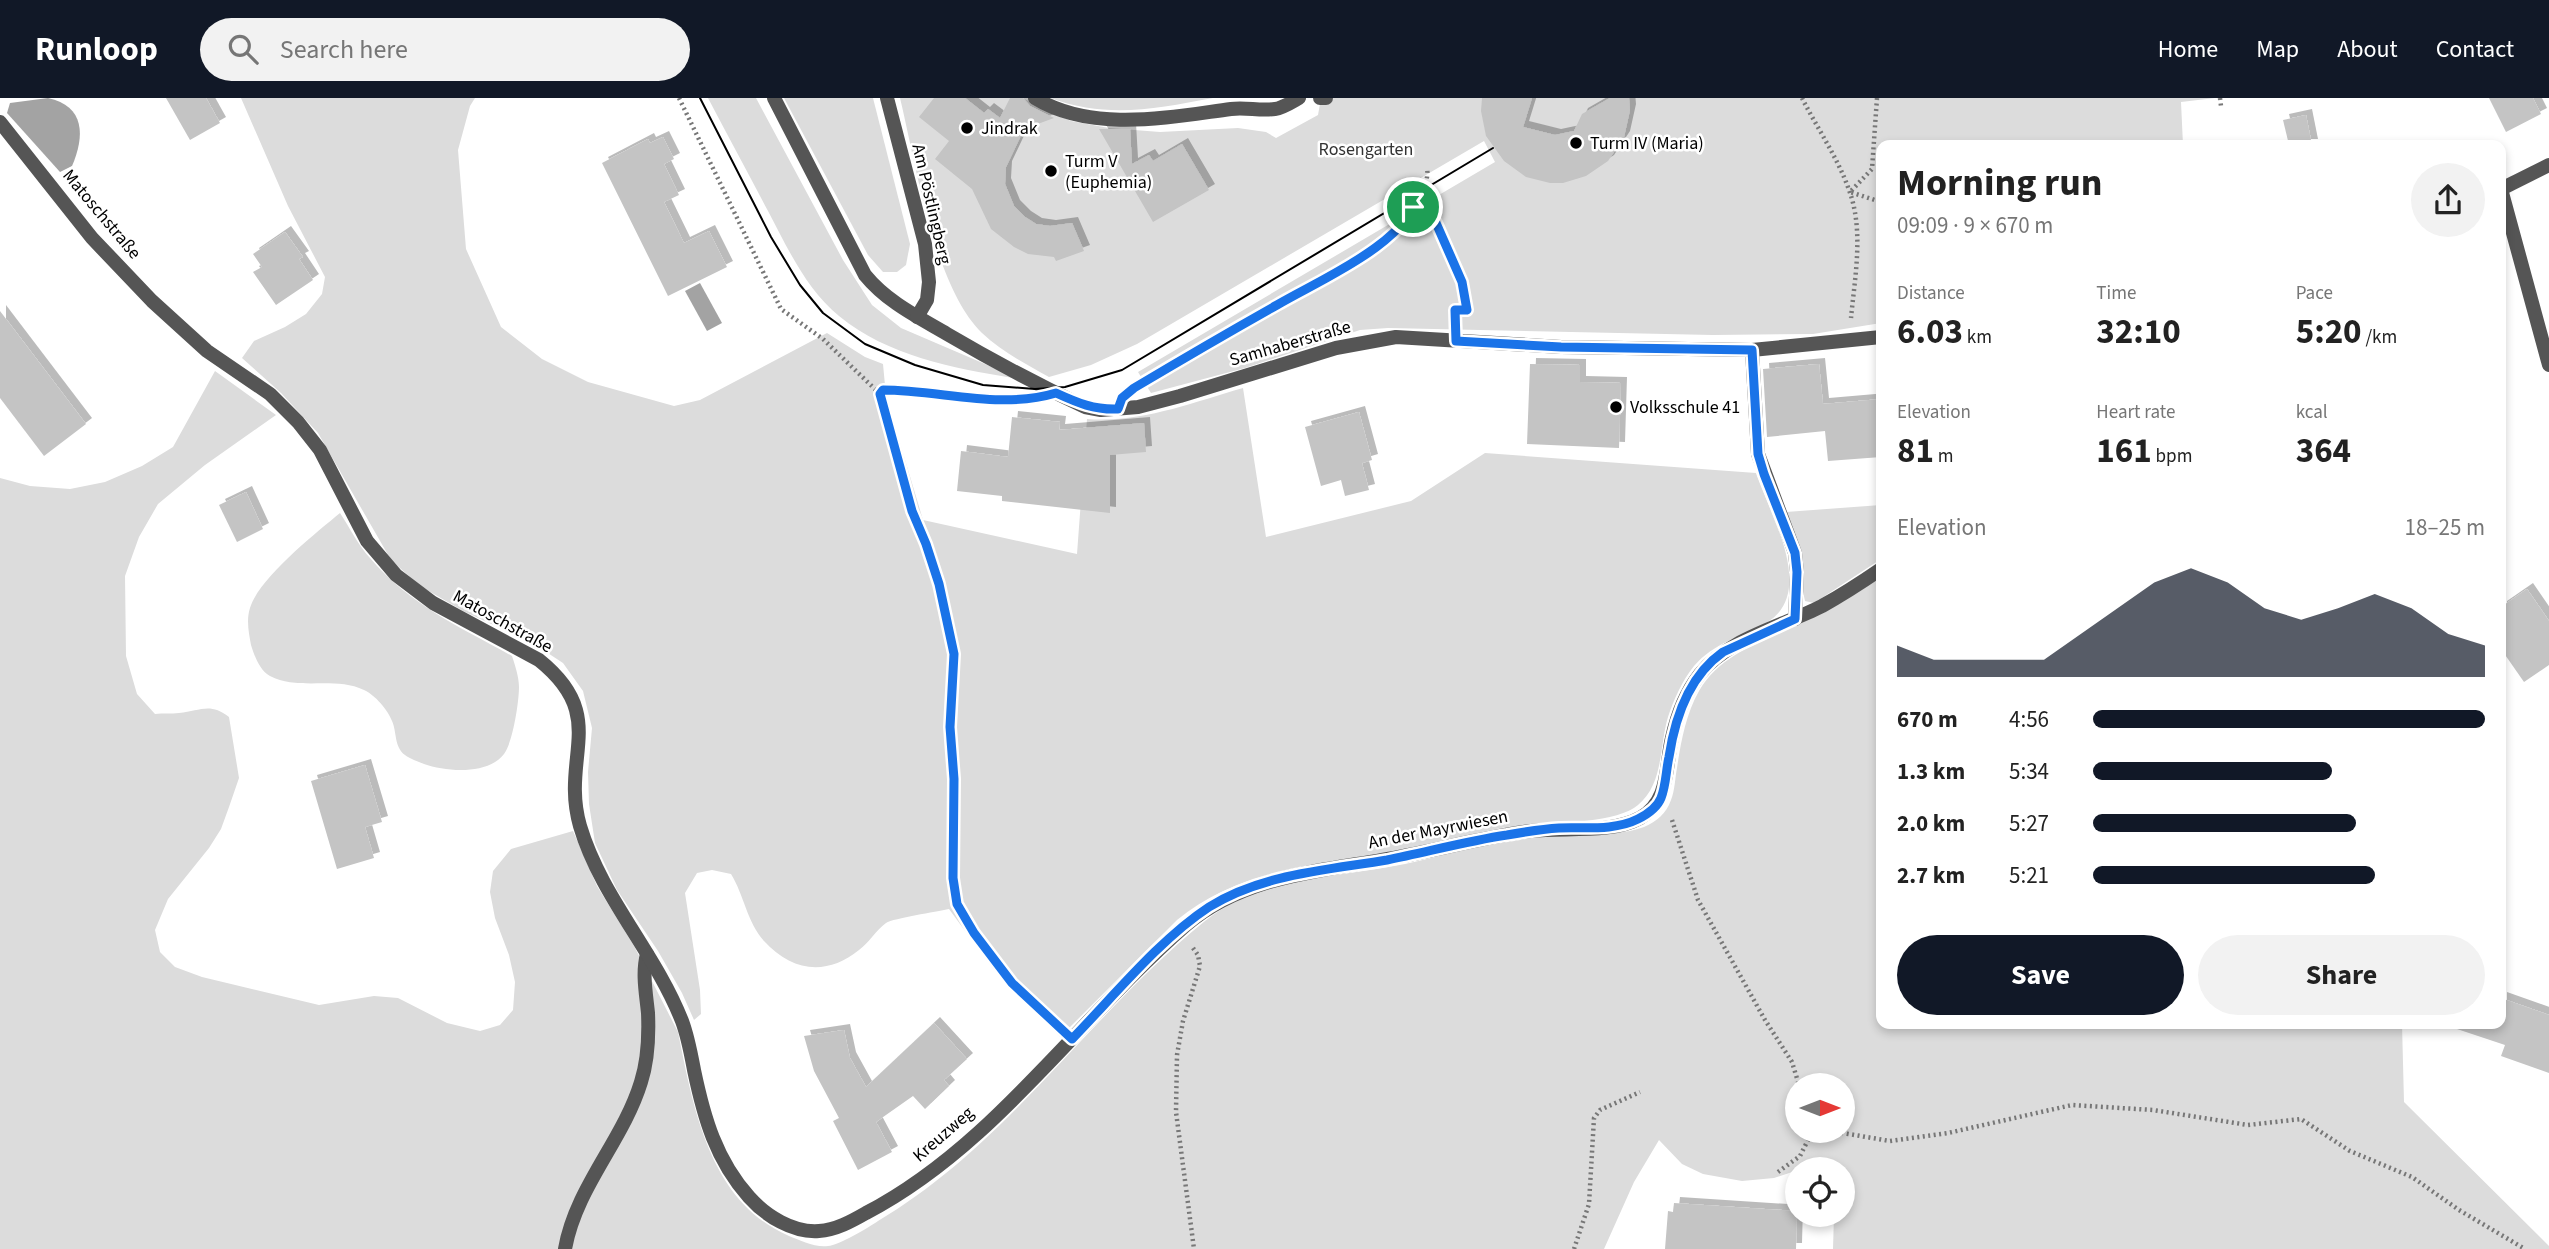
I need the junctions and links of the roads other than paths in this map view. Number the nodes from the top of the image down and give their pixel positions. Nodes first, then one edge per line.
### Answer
1 (774, 98) edge
2 (887, 98) edge
3 (1035, 98) edge
4 (1248, 98) edge
5 (1299, 98) edge
6 (1235, 108) junction
7 (0, 122) edge
8 (2549, 165) edge
9 (2506, 186) edge
10 (2506, 207) edge
11 (917, 317) junction
12 (1876, 337) edge
13 (1752, 350) junction
14 (2549, 365) edge
15 (1876, 572) edge
16 (1795, 619) junction
17 (647, 954) junction
18 (1072, 1039) joint
19 (820, 1231) joint
20 (565, 1249) edge

1 - 11 street, Samhaberstraße
2 - 11 street, Am Pöstlingberg
3 - 6 street
4 - 6 street
5 - 6 street
7 - 17 street, Matoschstraße
8 - 9 street
10 - 14 street
11 - 13 street, Samhaberstraße
12 - 13 street, Samhaberstraße
13 - 16 street
15 - 16 street
16 - 18 street, An der Mayrwiesen
17 - 19 street, Matoschstraße
17 - 20 street
18 - 19 street, Kreuzweg

